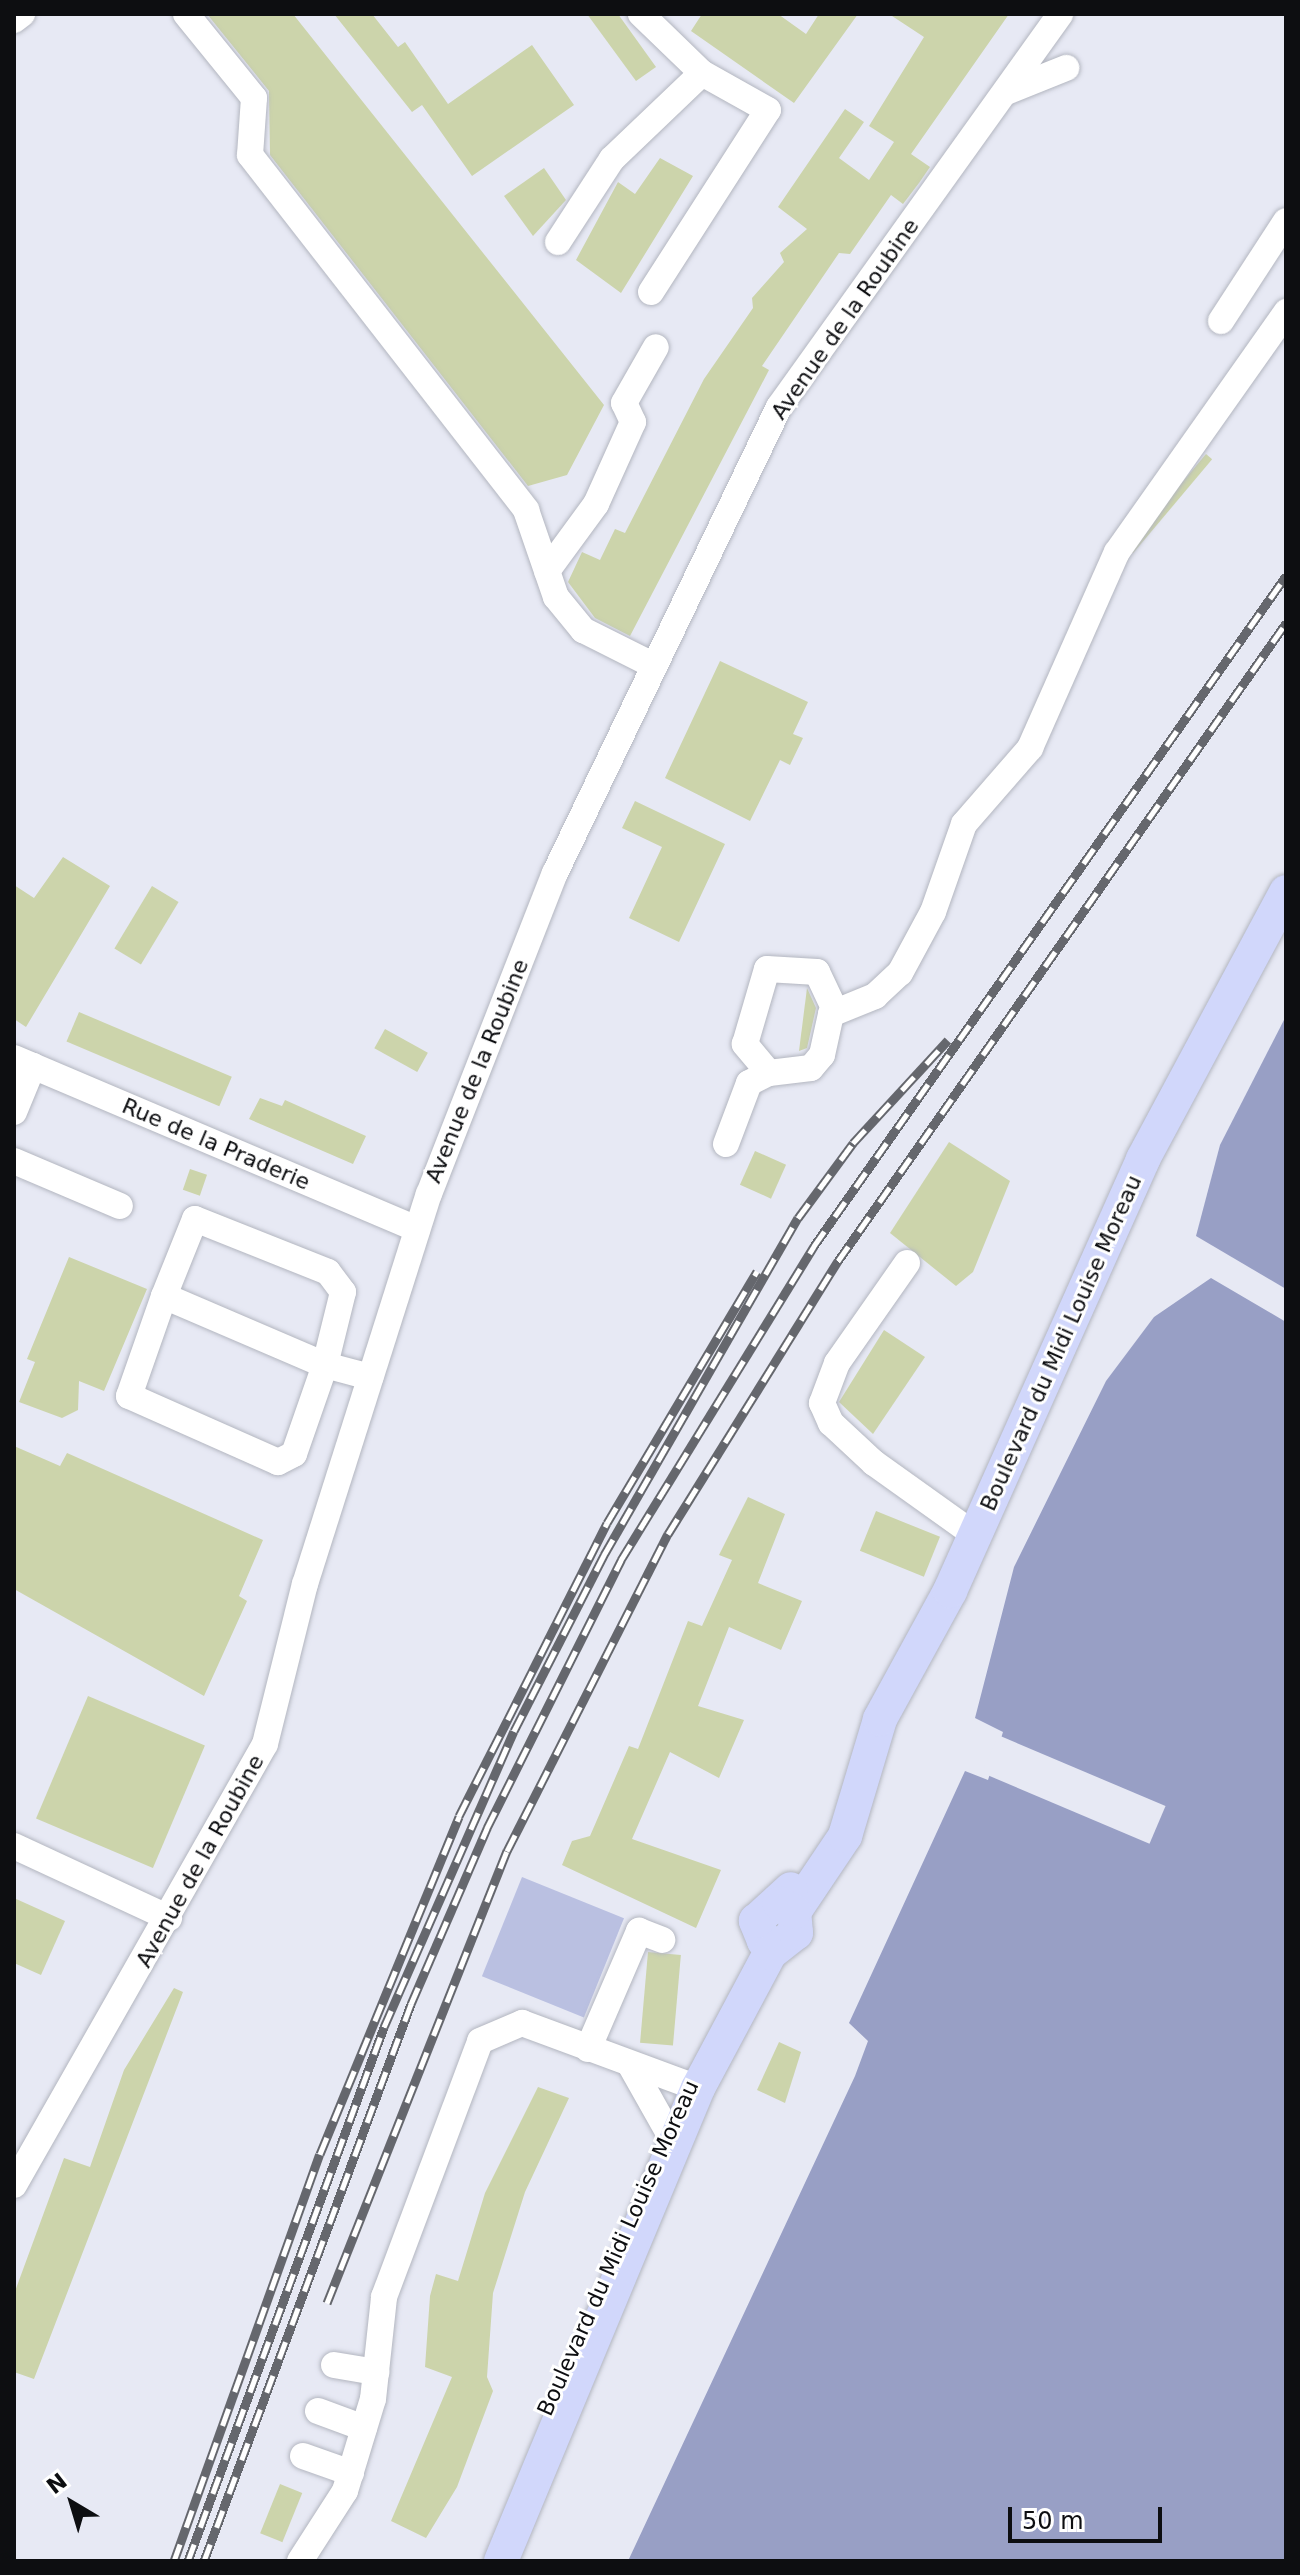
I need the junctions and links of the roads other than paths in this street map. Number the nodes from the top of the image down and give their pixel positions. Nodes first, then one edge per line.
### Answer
1 (22, 14) edge
2 (186, 14) edge
3 (641, 14) edge
4 (1060, 14) edge
5 (14, 20) edge
6 (1066, 68) dead end
7 (702, 73) junction
8 (1006, 92) junction
9 (1286, 221) edge
10 (558, 242) dead end
11 (651, 292) dead end
12 (1286, 312) edge
13 (1221, 321) dead end
14 (656, 347) dead end
15 (547, 571) junction
16 (655, 666) junction
17 (1286, 892) edge
18 (835, 1010) junction
19 (24, 1062) edge
20 (769, 1073) junction
21 (14, 1112) edge
22 (726, 1144) dead end
23 (14, 1161) edge
24 (120, 1206) dead end
25 (417, 1229) junction
26 (907, 1263) dead end
27 (164, 1296) junction
28 (325, 1365) junction
29 (370, 1377) junction
30 (975, 1535) junction
31 (14, 1846) edge
32 (169, 1918) junction
33 (662, 1940) dead end
34 (588, 2049) junction
35 (631, 2066) junction
36 (694, 2086) junction
37 (667, 2130) junction
38 (14, 2185) edge
39 (334, 2365) dead end
40 (376, 2372) junction
41 (318, 2411) dead end
42 (364, 2428) junction
43 (303, 2456) dead end
44 (351, 2473) junction
45 (300, 2561) edge
46 (488, 2561) edge
47 (501, 2561) edge

1 - 5 street
2 - 15 street
3 - 7 street
4 - 8 street, Avenue de la Roubine
6 - 8 street
7 - 10 street
7 - 11 street
8 - 16 street, Avenue de la Roubine
9 - 13 street
12 - 18 street
14 - 15 street
15 - 16 street
16 - 25 street, Avenue de la Roubine
17 - 30 main road, Boulevard du Midi Louise Moreau
18 - 20 street
18 - 20 street
19 - 21 street
19 - 25 street, Rue de la Praderie
20 - 22 street
23 - 24 street
25 - 29 street, Avenue de la Roubine
26 - 30 street
27 - 28 street
27 - 28 street
27 - 28 street
28 - 29 street
29 - 32 street, Avenue de la Roubine
30 - 36 main road, Boulevard du Midi Louise Moreau
31 - 32 street
32 - 38 street, Avenue de la Roubine
33 - 34 street
34 - 35 street
34 - 40 street
35 - 36 street
35 - 37 street
36 - 37 main road, Boulevard du Midi Louise Moreau
36 - 47 main road, Boulevard du Midi Louise Moreau
37 - 46 main road, Boulevard du Midi Louise Moreau
39 - 40 street
40 - 42 street
41 - 42 street
42 - 44 street
43 - 44 street
44 - 45 street

